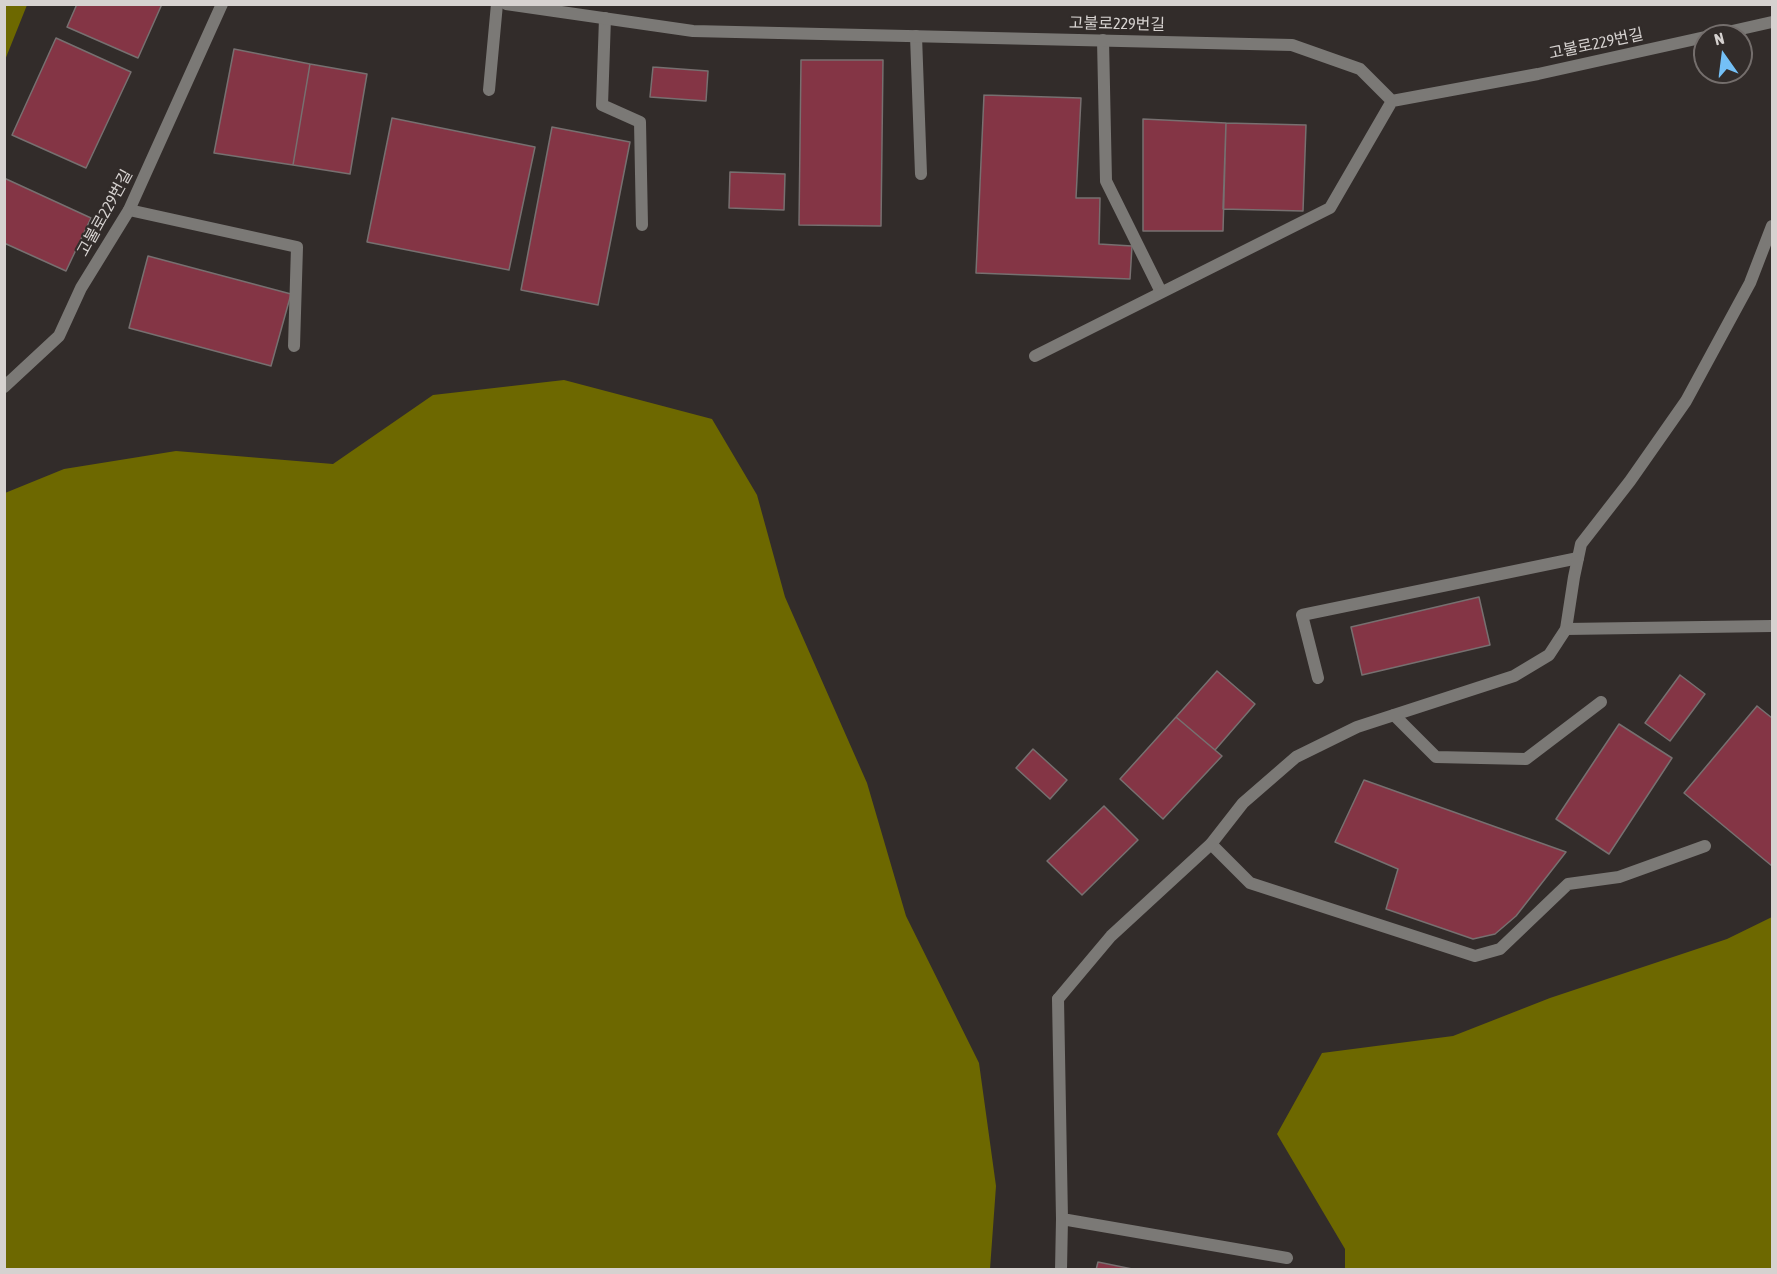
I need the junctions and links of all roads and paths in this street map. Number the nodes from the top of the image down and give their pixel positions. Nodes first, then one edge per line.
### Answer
1 (222, 4) edge
2 (497, 4) edge
3 (506, 4) edge
4 (605, 18) junction
5 (1773, 22) edge
6 (1753, 26) edge
7 (916, 36) junction
8 (1104, 40) junction
9 (1693, 40) edge
10 (489, 90) dead end
11 (1392, 101) junction
12 (921, 174) dead end
13 (129, 210) junction
14 (642, 225) dead end
15 (1773, 226) edge
16 (1161, 292) junction
17 (294, 346) dead end
18 (1035, 356) dead end
19 (4, 387) edge
20 (1578, 558) junction
21 (1773, 626) edge
22 (1566, 629) junction
23 (1318, 678) dead end
24 (1600, 702) dead end
25 (1394, 715) junction
26 (1211, 844) junction
27 (1705, 846) dead end
28 (1062, 1219) junction
29 (1287, 1258) dead end
30 (1061, 1269) edge

1 - 13 street, 고불로229번길
2 - 10 street
3 - 4 street, 고불로229번길
4 - 7 street, 고불로229번길
4 - 14 street
5 - 6 street
7 - 8 street, 고불로229번길
7 - 12 street
8 - 11 street, 고불로229번길
8 - 16 street
9 - 11 street, 고불로229번길
11 - 16 street
13 - 17 street
13 - 19 street, 고불로229번길
15 - 20 street
16 - 18 street
20 - 22 street
20 - 23 street
21 - 22 street
22 - 25 street
24 - 25 street
25 - 26 street
26 - 27 street
26 - 28 street
28 - 29 street
28 - 30 street

